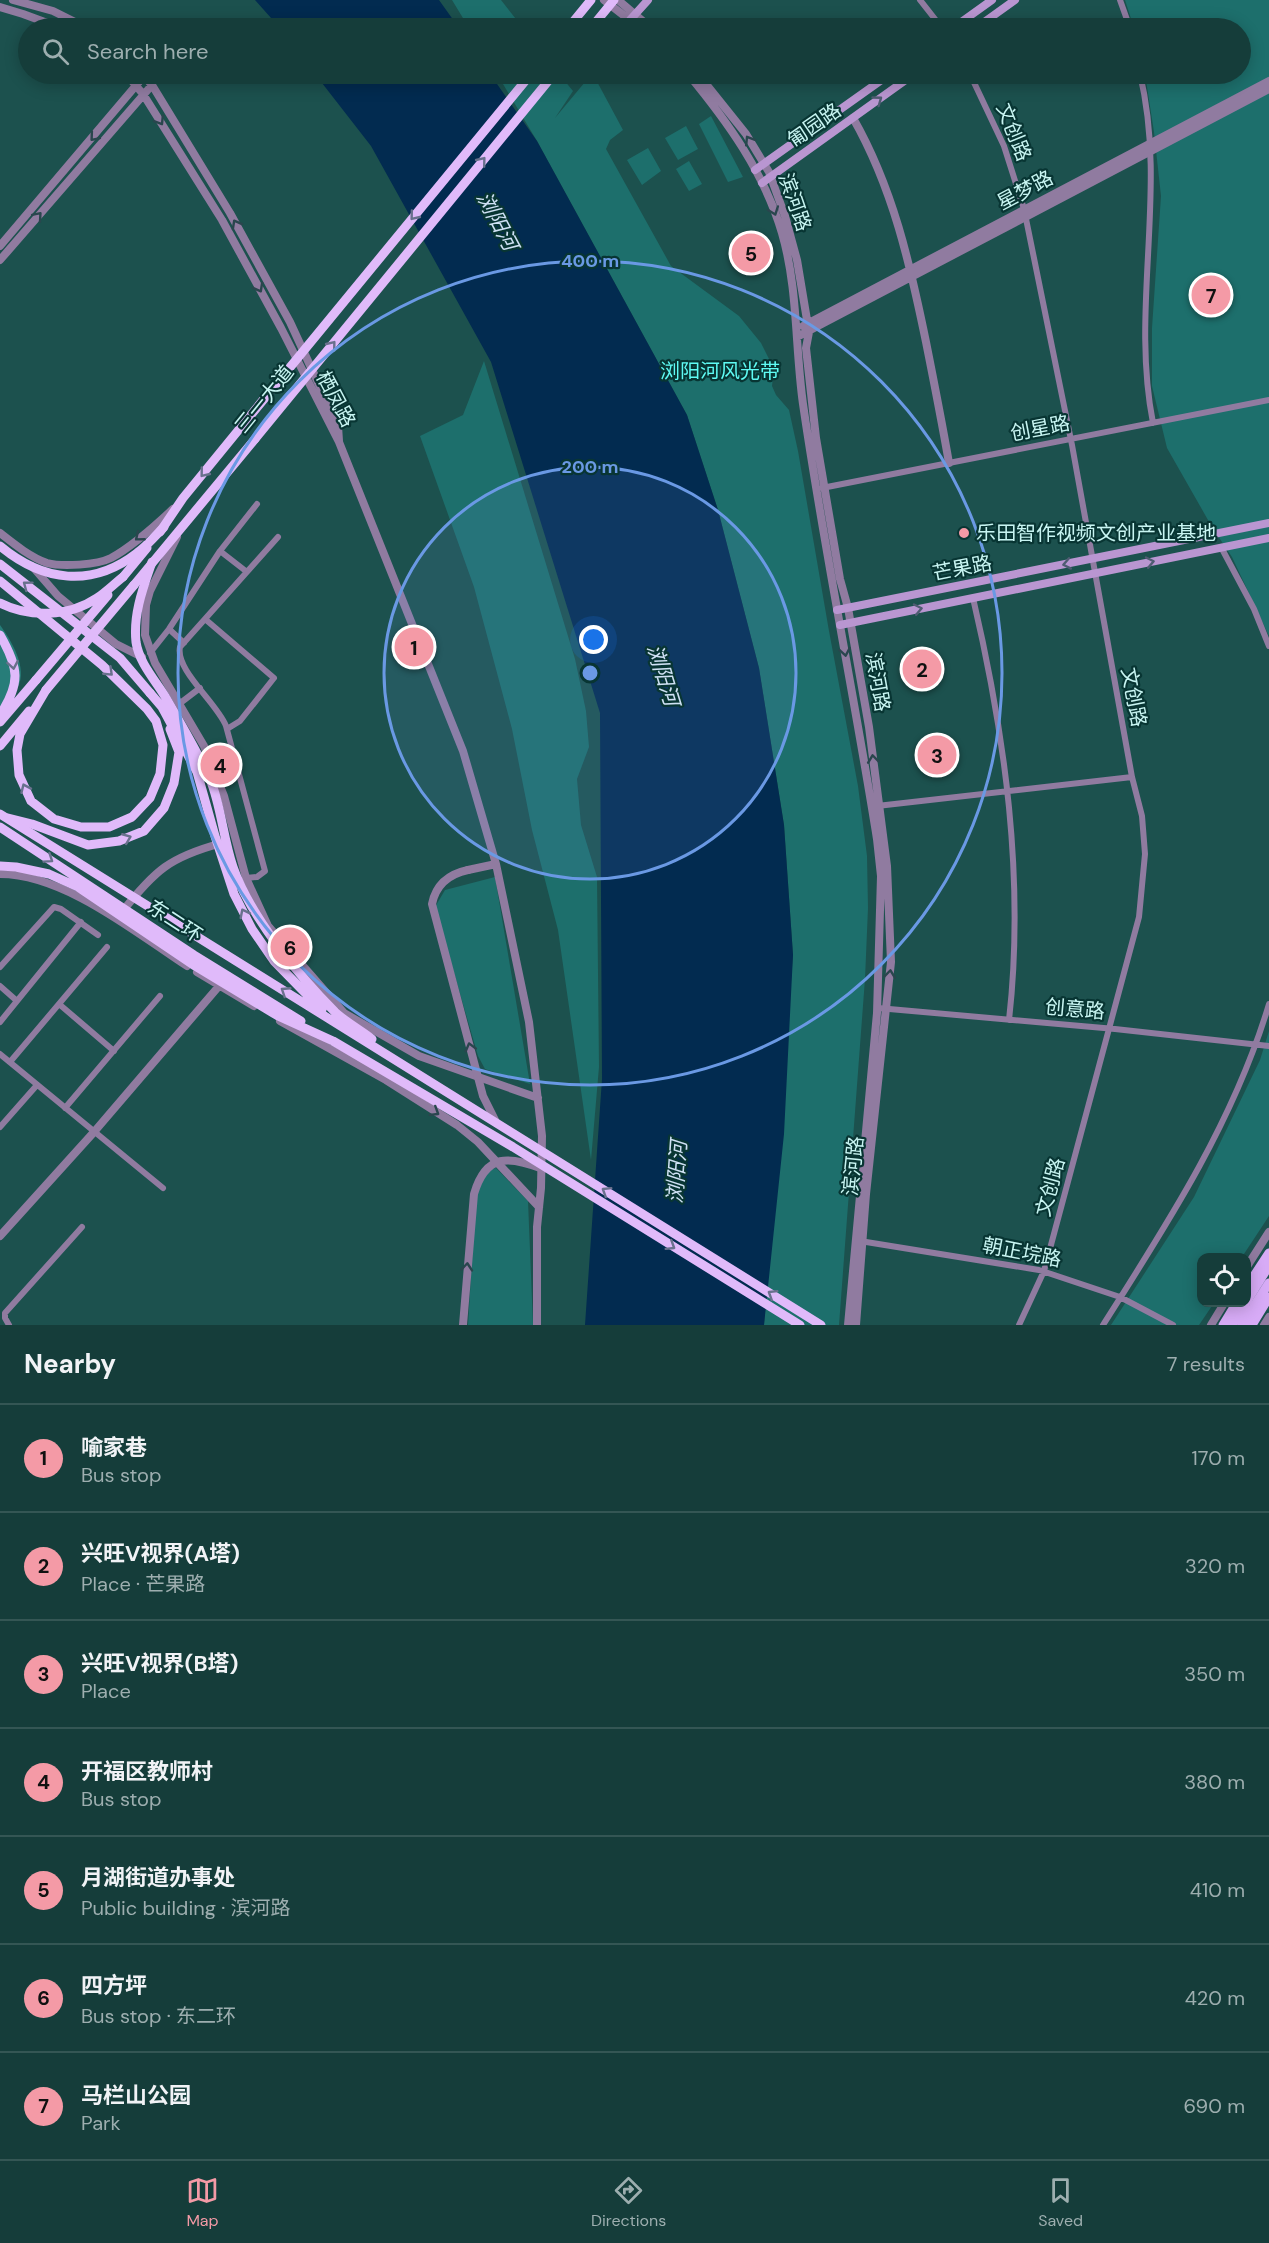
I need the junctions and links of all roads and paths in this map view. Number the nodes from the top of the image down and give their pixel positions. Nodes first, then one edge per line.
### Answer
1 (13, 0) edge
2 (591, 0) edge
3 (604, 0) edge
4 (616, 0) edge
5 (648, 0) edge
6 (920, 0) edge
7 (992, 0) edge
8 (1015, 0) edge
9 (1120, 0) edge
10 (0, 7) edge
11 (633, 17) junction
12 (34, 18) edge
13 (67, 18) edge
14 (576, 18) edge
15 (600, 18) edge
16 (934, 18) edge
17 (967, 18) edge
18 (989, 18) edge
19 (1126, 18) edge
20 (1269, 81) edge
21 (523, 84) edge
22 (546, 84) edge
23 (696, 84) edge
24 (706, 84) edge
25 (876, 84) edge
26 (900, 84) edge
27 (975, 84) edge
28 (1142, 84) edge
29 (137, 85) joint
30 (152, 85) joint
31 (1269, 89) edge
32 (143, 94) junction
33 (853, 118) junction
34 (1150, 147) junction
35 (763, 164) junction
36 (755, 170) junction
37 (771, 178) junction
38 (762, 183) junction
39 (1025, 213) junction
40 (0, 246) edge
41 (0, 260) edge
42 (912, 274) junction
43 (808, 328) junction
44 (797, 333) junction
45 (1269, 400) edge
46 (1153, 423) junction
47 (1071, 439) junction
48 (339, 442) junction
49 (949, 463) junction
50 (821, 488) junction
51 (183, 498) junction
52 (257, 504) dead end
53 (185, 522) junction
54 (1269, 524) edge
55 (164, 527) junction
56 (0, 533) edge
57 (278, 537) dead end
58 (1269, 538) edge
59 (0, 546) edge
60 (1221, 547) junction
61 (18, 548) junction
62 (220, 551) junction
63 (1092, 559) junction
64 (152, 562) junction
65 (0, 564) edge
66 (247, 572) junction
67 (1094, 573) junction
68 (123, 577) junction
69 (0, 580) edge
70 (973, 598) junction
71 (0, 603) edge
72 (848, 608) junction
73 (837, 610) junction
74 (205, 619) junction
75 (850, 623) junction
76 (840, 625) junction
77 (169, 629) junction
78 (0, 635) edge
79 (184, 643) junction
80 (1269, 646) edge
81 (150, 653) junction
82 (155, 663) junction
83 (200, 688) junction
84 (46, 690) junction
85 (179, 704) junction
86 (162, 707) junction
87 (0, 716) edge
88 (0, 722) edge
89 (227, 729) junction
90 (0, 746) edge
91 (237, 767) junction
92 (216, 775) junction
93 (1132, 777) junction
94 (1007, 791) junction
95 (876, 806) junction
96 (0, 815) edge
97 (0, 827) edge
98 (235, 840) junction
99 (496, 864) junction
100 (0, 866) edge
101 (0, 874) edge
102 (246, 879) junction
103 (116, 920) junction
104 (81, 922) junction
105 (98, 935) dead end
106 (107, 947) dead end
107 (0, 967) edge
108 (0, 986) edge
109 (219, 986) junction
110 (160, 996) dead end
111 (16, 1001) junction
112 (59, 1004) junction
113 (1269, 1004) edge
114 (882, 1009) junction
115 (1009, 1020) junction
116 (0, 1022) edge
117 (334, 1022) junction
118 (1110, 1029) junction
119 (333, 1041) junction
120 (1257, 1045) junction
121 (1269, 1047) edge
122 (114, 1051) junction
123 (0, 1054) edge
124 (10, 1062) junction
125 (37, 1085) junction
126 (452, 1095) junction
127 (538, 1098) junction
128 (65, 1108) junction
129 (496, 1122) junction
130 (0, 1127) edge
131 (94, 1132) junction
132 (550, 1172) junction
133 (163, 1188) dead end
134 (539, 1207) junction
135 (81, 1227) dead end
136 (1269, 1232) edge
137 (0, 1236) edge
138 (859, 1241) junction
139 (1269, 1253) edge
140 (1251, 1260) edge
141 (1264, 1267) edge
142 (1044, 1271) junction
143 (1251, 1282) edge
144 (1269, 1283) edge
145 (1251, 1292) edge
146 (1120, 1297) junction
147 (1269, 1297) edge
148 (1222, 1307) edge
149 (1234, 1307) edge
150 (1243, 1307) edge
151 (1269, 1317) edge
152 (9, 1325) edge
153 (462, 1325) edge
154 (537, 1325) edge
155 (800, 1325) edge
156 (821, 1325) edge
157 (848, 1325) edge
158 (856, 1325) edge
159 (1019, 1325) edge
160 (1103, 1325) edge
161 (1173, 1325) edge
162 (1211, 1325) edge
163 (1223, 1325) edge
164 (1232, 1325) edge
165 (1242, 1325) edge
166 (1252, 1325) edge
167 (1264, 1325) edge

1 - 13 street
2 - 14 highway
3 - 11 street
4 - 11 street
4 - 15 highway, bridge
5 - 11 main road
6 - 16 street
7 - 17 main road
8 - 18 main road
9 - 19 street
10 - 12 street
20 - 34 street, 星梦路
21 -> 51 highway, 三一大道, bridge
53 -> 22 highway, 三一大道, bridge
23 - 36 street, 滨河路
35 -> 24 street, 滨河路
25 - 35 main road, 匍园路
33 -> 26 main road, 匍园路
27 - 39 street, 文创路
28 - 34 street
29 - 32 street, 栖凤路
29 -> 40 street
30 - 32 street
48 -> 30 street, 栖凤路
31 - 34 street, 星梦路
41 -> 32 street
32 -> 48 street, 栖凤路
33 - 37 main road, 匍园路
33 - 42 street
34 - 39 street, 星梦路
34 - 46 street
35 - 36 main road, 匍园路
35 - 37 street, 滨河路
36 - 38 street, 滨河路
37 - 38 main road, 匍园路
37 - 43 street, 滨河路
38 -> 44 street, 滨河路
39 - 42 street, 星梦路
39 - 47 street, 文创路
42 - 43 street, 星梦路
42 - 49 street
43 - 44 street, 星梦路
43 - 50 street, 滨河路
44 - 50 street, 滨河路
45 - 46 street, 创星路
46 - 47 street, 创星路
47 - 49 street, 创星路
47 - 63 street, 文创路
48 - 99 street
49 - 50 street, 创星路
50 - 72 street, 滨河路
50 - 73 street, 滨河路
51 - 55 highway, 三一大道
51 -> 61 street
52 - 62 street
53 - 64 highway, 三一大道
53 - 81 street
54 - 63 main road, 芒果路
55 - 59 highway, bridge
55 - 68 highway, 三一大道, bridge
56 - 61 street
57 - 66 street
58 - 60 main road, 芒果路
67 -> 60 main road, 芒果路
60 - 80 street
61 - 82 street
62 - 66 street
62 - 77 street
63 - 67 street, 文创路
63 -> 72 main road, 芒果路
64 - 84 highway, 三一大道, bridge
64 - 126 highway, bridge
86 -> 65 highway, bridge
66 - 74 street
67 - 70 main road, 芒果路
67 - 93 street, 文创路
68 - 71 highway, bridge
68 - 88 highway, 三一大道, bridge
69 -> 84 highway
75 -> 70 main road, 芒果路
70 - 94 street
72 - 73 main road, 芒果路
72 - 75 street, 滨河路
73 - 76 street, 滨河路
74 - 79 street
74 - 89 street
75 - 76 main road, 芒果路
95 -> 75 street, 滨河路
76 -> 95 street, 滨河路
77 - 79 street
77 - 81 street
78 -> 87 highway
79 - 83 street
81 - 82 street
82 - 85 street
83 - 85 street
83 - 89 street
84 - 90 highway, 三一大道
85 - 92 street
96 -> 86 highway, bridge
117 -> 86 highway, bridge
89 - 91 street
91 - 92 street
91 - 102 street
92 - 98 street
93 - 94 street
93 - 118 street, 文创路
94 - 95 street
94 - 115 street
95 - 114 street, 滨河路
114 -> 95 street, 滨河路
117 -> 96 highway, bridge
97 -> 119 highway, 东二环, bridge
98 - 102 street
98 - 103 street
99 - 127 street
129 -> 99 street, bridge
100 - 119 highway, bridge
101 - 103 street
102 - 127 street
103 - 109 street
104 - 105 street
104 - 107 street
104 - 111 street
106 - 112 street
108 - 111 street
109 - 131 street
109 -> 134 street
110 - 122 street
111 - 116 street
112 - 122 street
112 - 124 street
113 - 120 street
114 - 115 street, 创意路
114 - 138 street, 滨河路
115 - 118 street, 创意路
117 - 126 highway, bridge
118 - 120 street, 创意路
118 - 142 street, 文创路
119 - 132 highway, bridge
120 - 121 street, 创意路
120 - 146 street
122 - 128 street
123 - 124 street
124 - 125 street
125 - 128 street
125 - 130 street
126 - 129 highway, bridge
127 - 134 street
128 - 131 street
156 -> 129 highway, bridge
131 - 133 street
131 - 137 street
153 -> 132 street, bridge
132 -> 155 highway, bridge
134 - 154 street
135 - 152 street
136 - 140 street
138 - 142 street, 朝正垸路
138 - 157 street, 滨河路
138 - 158 street, 滨河路
139 - 141 main road
141 - 143 main road
141 - 145 main road
142 - 146 street, 朝正垸路
142 - 159 street, 文创路
144 - 165 main road
146 - 160 street
146 - 161 street, 朝正垸路
147 - 166 main road
148 - 162 street
149 - 163 main road
150 - 164 main road
151 - 167 street

